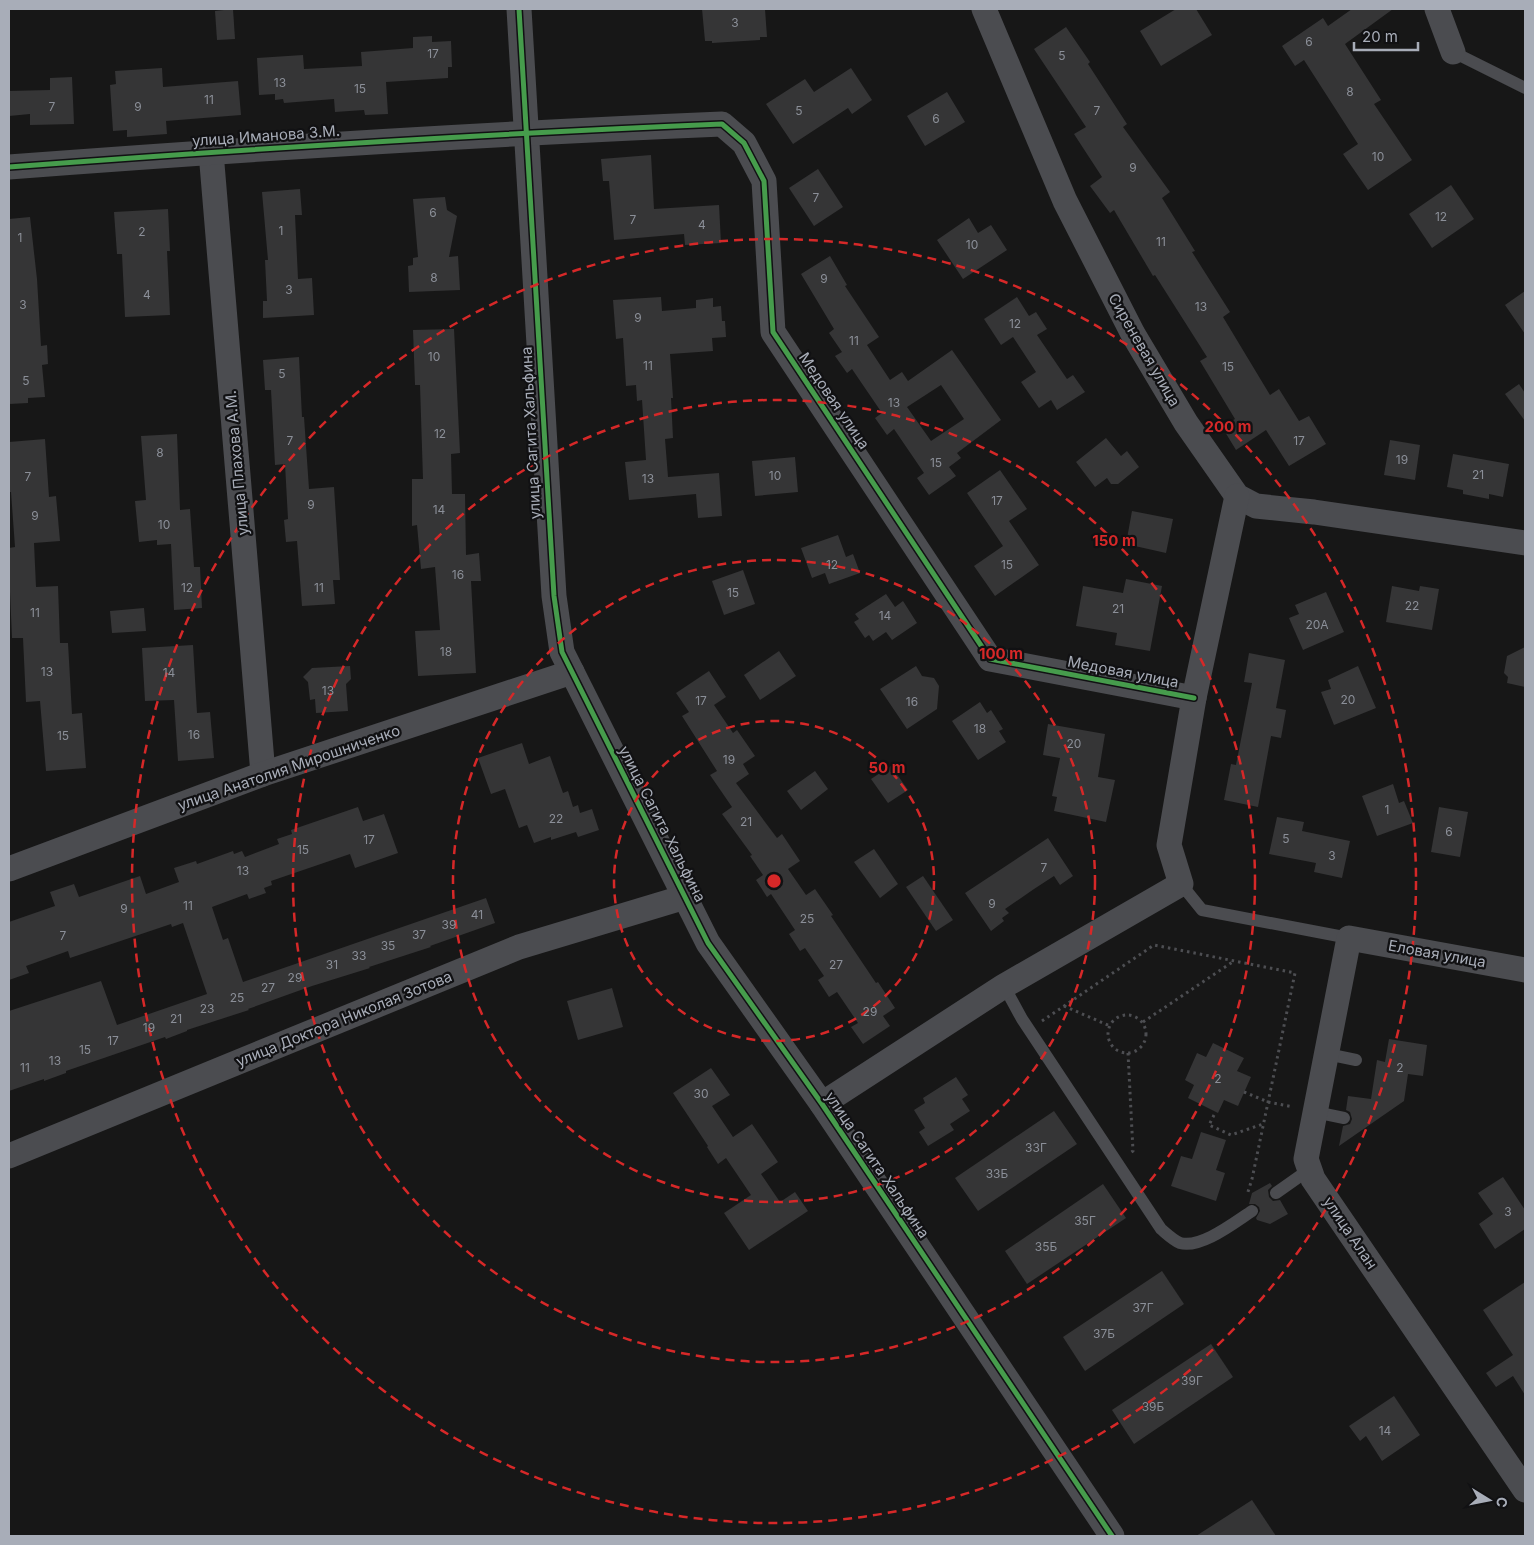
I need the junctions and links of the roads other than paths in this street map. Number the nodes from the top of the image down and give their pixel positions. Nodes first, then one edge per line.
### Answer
1 (519, 9) edge
2 (984, 9) edge
3 (1437, 9) edge
4 (1453, 52) joint
5 (1525, 88) edge
6 (526, 132) junction
7 (211, 152) junction
8 (9, 167) edge
9 (1237, 496) junction
10 (1525, 543) edge
11 (572, 672) junction
12 (1194, 698) junction
13 (263, 774) junction
14 (9, 869) edge
15 (1181, 884) junction
16 (685, 897) junction
17 (1349, 938) junction
18 (1525, 970) edge
19 (1004, 986) junction
20 (1326, 1054) junction
21 (1356, 1060) dead end
22 (822, 1104) junction
23 (1315, 1112) junction
24 (1344, 1118) dead end
25 (9, 1156) edge
26 (1310, 1169) junction
27 (1276, 1193) dead end
28 (1252, 1211) dead end
29 (1525, 1490) edge
30 (1112, 1536) edge

1 - 6 street, улица Сагита Хальфина
2 - 9 street, Сиреневая улица
3 - 4 street
4 - 5 lane
6 - 7 street, улица Иманова З.М.
6 - 11 street, улица Сагита Хальфина
6 - 12 street, Медовая улица
7 - 8 street, улица Иманова З.М.
7 - 13 street, улица Плахова А.М.
9 - 10 street
9 - 12 street
11 - 13 street, улица Анатолия Мирошниченко
11 - 16 street, улица Сагита Хальфина
12 - 15 street
13 - 14 street, улица Анатолия Мирошниченко
15 - 17 lane
15 - 19 street
16 - 22 street, улица Сагита Хальфина
16 - 25 street, улица Доктора Николая Зотова
17 - 18 street, Еловая улица
17 - 20 street, улица Алан
19 - 22 street
19 - 28 lane
20 - 21 lane
20 - 23 street, улица Алан
22 - 30 street, улица Сагита Хальфина
23 - 24 lane
23 - 26 street, улица Алан
26 - 27 lane
26 - 29 street, улица Алан

